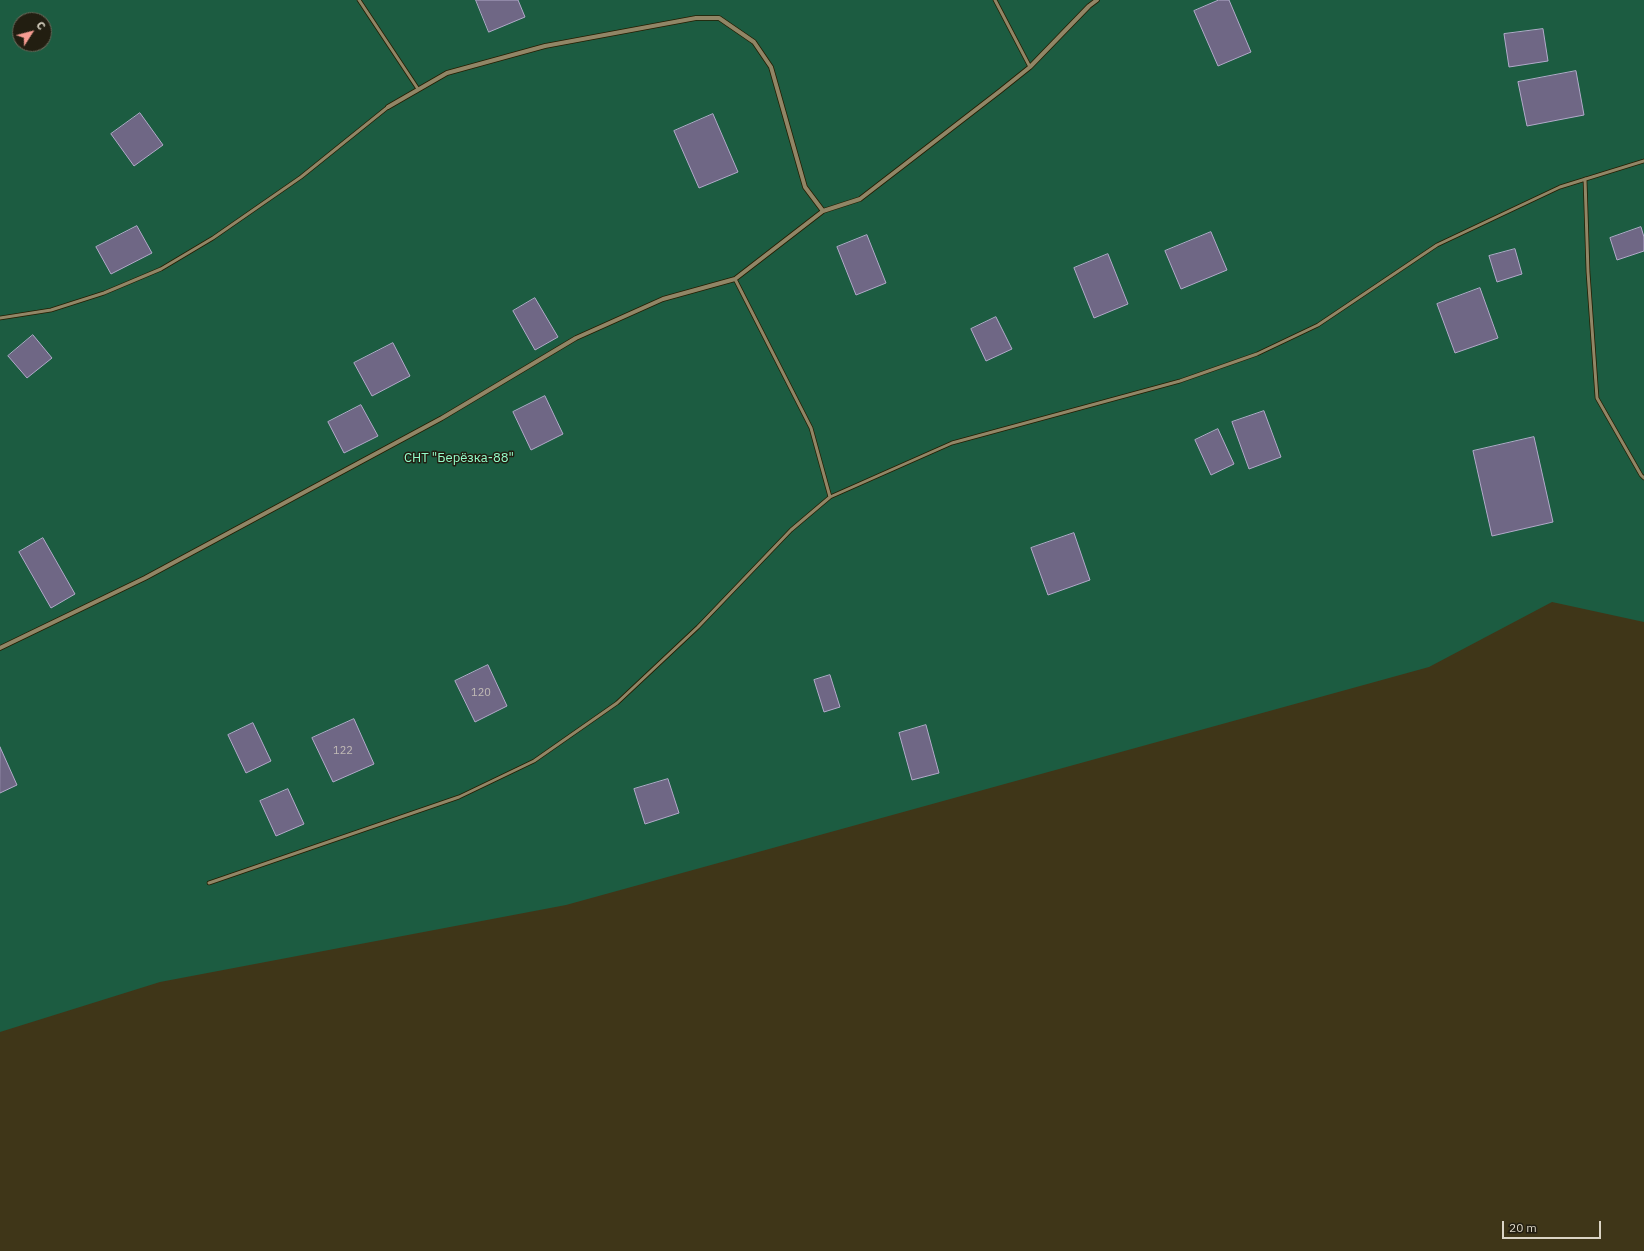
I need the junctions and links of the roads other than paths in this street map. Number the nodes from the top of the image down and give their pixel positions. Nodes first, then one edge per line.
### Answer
1 (359, 0) edge
2 (995, 0) edge
3 (1097, 0) edge
4 (1030, 67) junction
5 (418, 89) junction
6 (388, 107) joint
7 (1644, 161) edge
8 (1586, 179) junction
9 (823, 211) junction
10 (735, 279) junction
11 (0, 318) edge
12 (1644, 478) edge
13 (830, 497) junction
14 (0, 648) edge
15 (209, 883) dead end

1 - 5 lane
2 - 4 lane
3 - 4 street
4 - 9 street
5 - 6 street
5 - 9 street
6 - 11 lane
7 - 8 lane
8 - 12 lane
8 - 13 lane
9 - 10 street
10 - 13 lane
10 - 14 street
13 - 15 lane

